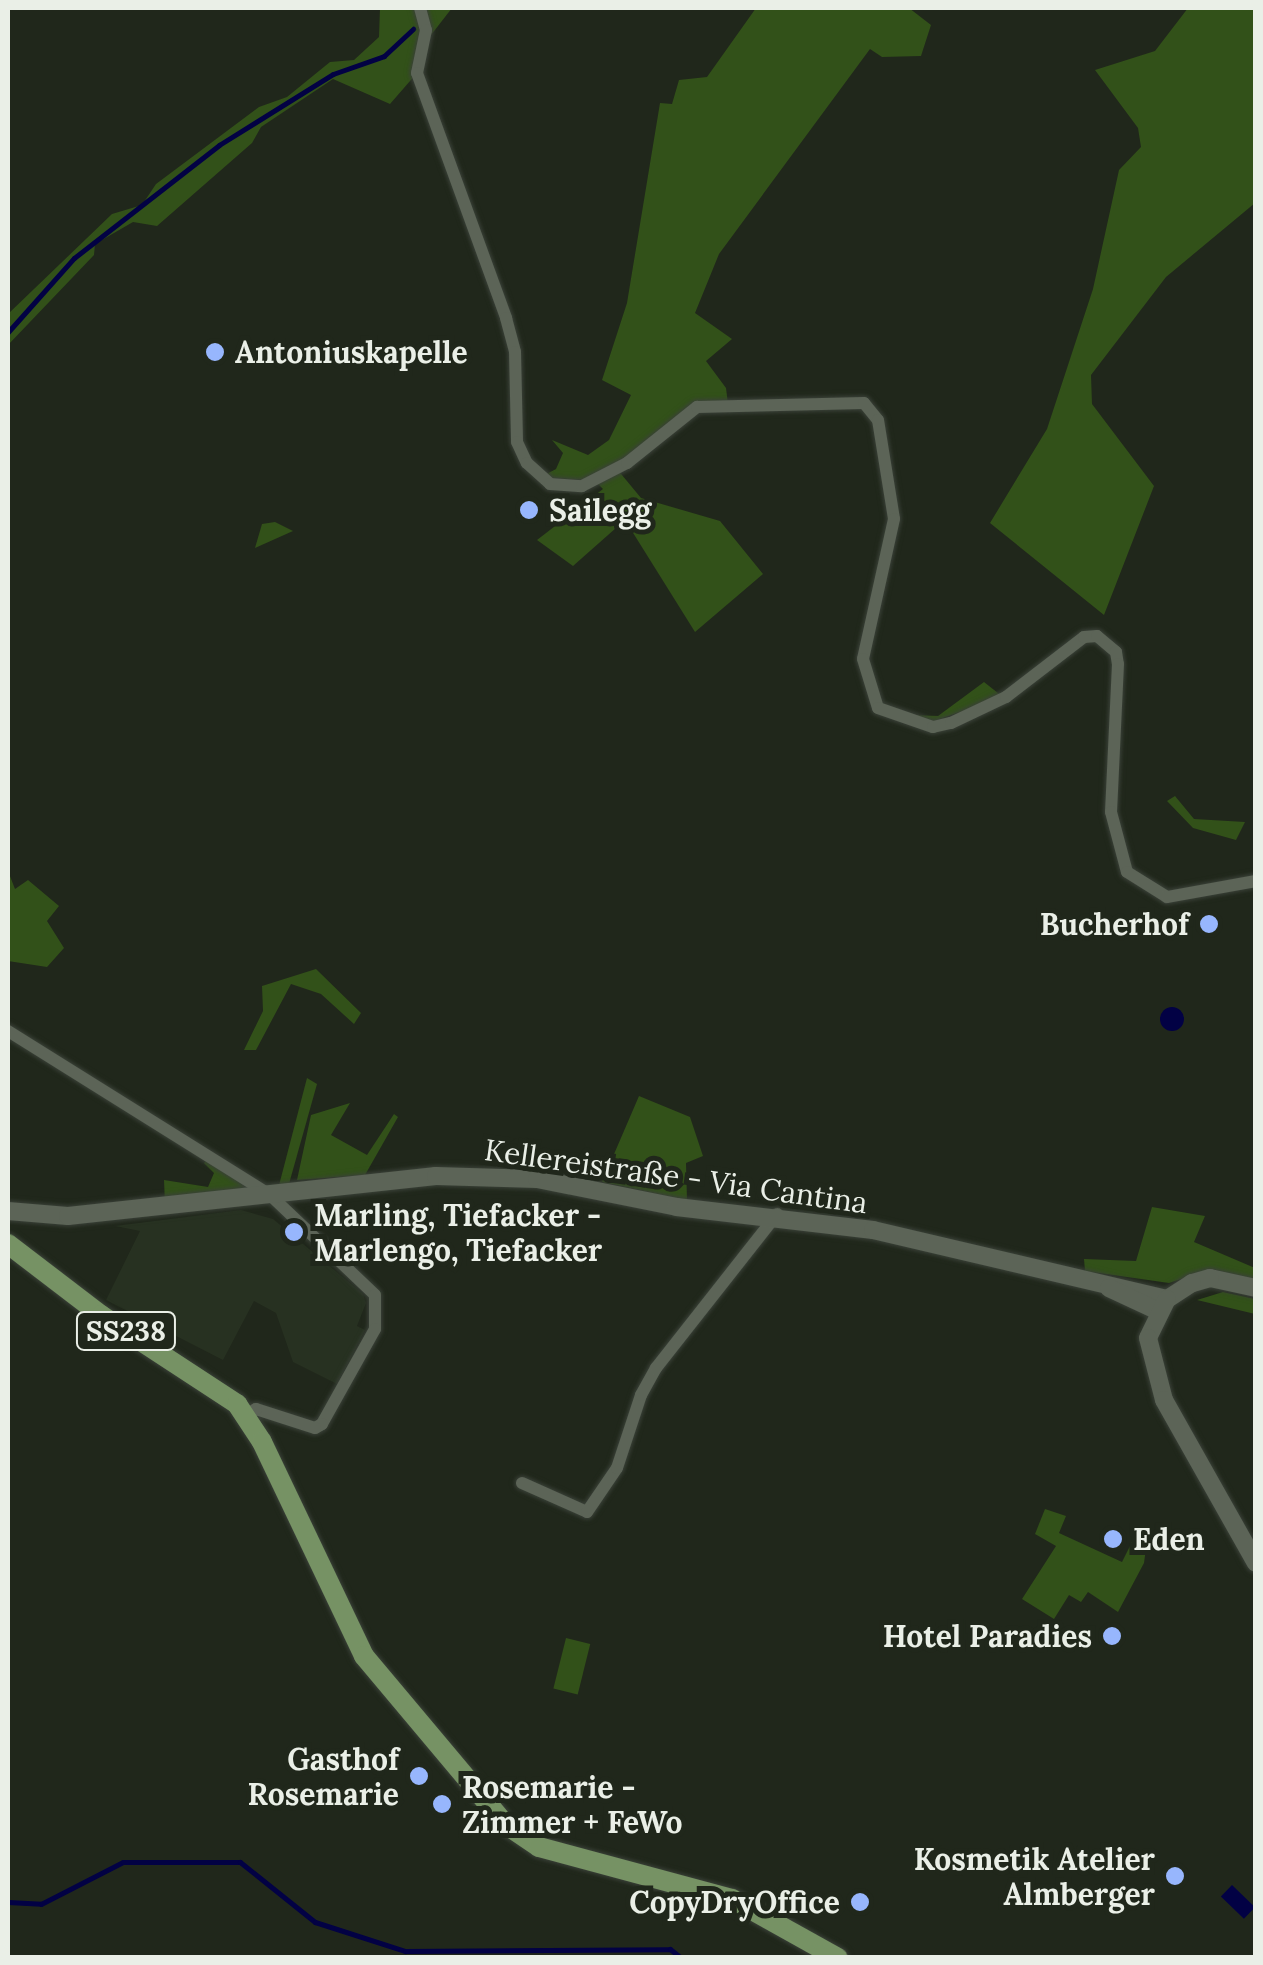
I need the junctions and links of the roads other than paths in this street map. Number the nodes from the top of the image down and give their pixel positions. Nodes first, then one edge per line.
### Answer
1 (420, 8) edge
2 (1256, 881) edge
3 (8, 1031) edge
4 (270, 1194) junction
5 (8, 1212) edge
6 (777, 1214) junction
7 (8, 1244) edge
8 (1256, 1288) edge
9 (1163, 1305) junction
10 (246, 1414) junction
11 (522, 1483) dead end
12 (1256, 1563) edge
13 (838, 1958) edge

1 - 2 street
3 - 4 street
4 - 5 street, Kellereistraße - Via Cantina
4 - 6 street, Kellereistraße - Via Cantina
4 - 10 street
6 - 9 street, Kellereistraße - Via Cantina
6 - 11 street
7 - 10 main road, SS238
8 - 9 street
9 - 12 street
10 - 13 main road, SS238

